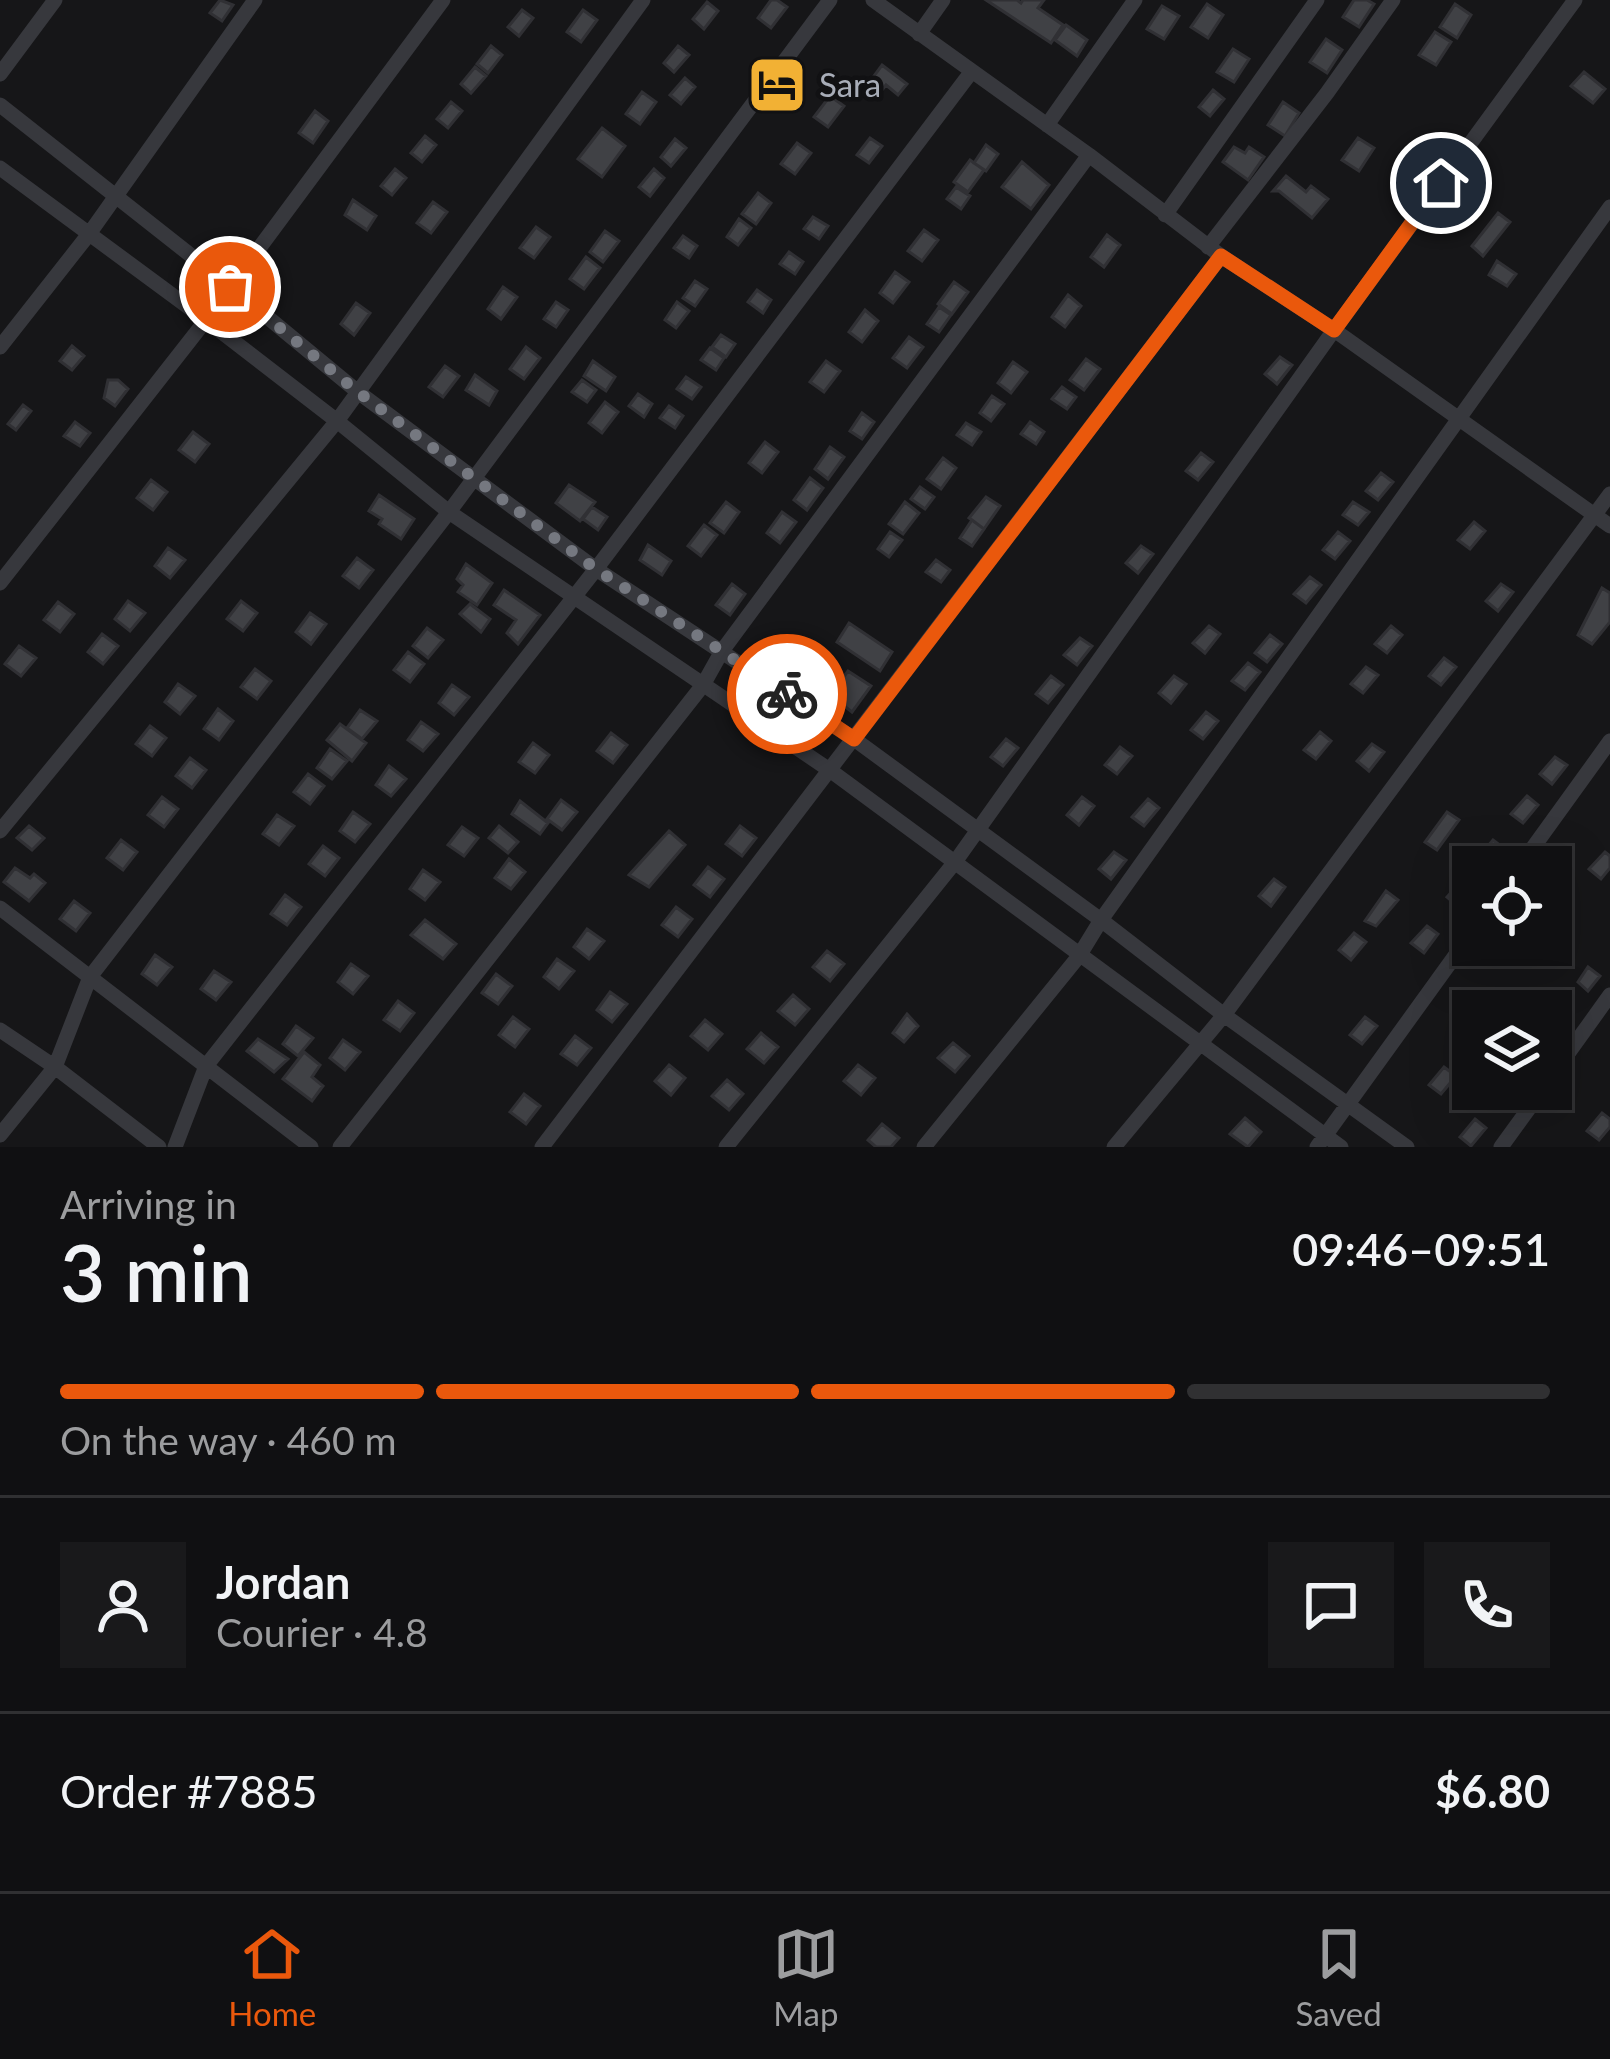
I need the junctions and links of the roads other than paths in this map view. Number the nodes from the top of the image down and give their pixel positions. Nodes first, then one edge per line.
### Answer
1 (55, 0) edge
2 (255, 0) edge
3 (442, 0) edge
4 (644, 0) edge
5 (830, 0) edge
6 (872, 0) edge
7 (943, 0) edge
8 (1135, 0) edge
9 (1318, 0) edge
10 (1393, 0) edge
11 (1575, 0) edge
12 (920, 34) junction
13 (972, 71) junction
14 (0, 74) edge
15 (0, 105) edge
16 (1047, 124) junction
17 (1089, 155) junction
18 (0, 168) edge
19 (115, 198) junction
20 (1610, 207) edge
21 (1165, 215) junction
22 (89, 234) junction
23 (1214, 251) junction
24 (230, 287) junction
25 (206, 320) junction
26 (1334, 330) junction
27 (0, 347) edge
28 (358, 392) junction
29 (1458, 418) junction
30 (337, 421) junction
31 (474, 476) junction
32 (1610, 494) edge
33 (449, 512) junction
34 (1595, 515) junction
35 (1610, 526) edge
36 (596, 569) junction
37 (0, 583) edge
38 (575, 596) junction
39 (722, 651) junction
40 (703, 685) junction
41 (854, 739) junction
42 (1610, 741) edge
43 (831, 771) junction
44 (978, 829) junction
45 (0, 831) edge
46 (1534, 846) edge
47 (955, 862) junction
48 (0, 908) edge
49 (1101, 920) junction
50 (1079, 956) junction
51 (1452, 960) edge
52 (90, 977) junction
53 (1610, 995) edge
54 (1224, 1015) junction
55 (0, 1030) edge
56 (1202, 1042) junction
57 (1572, 1048) edge
58 (206, 1066) junction
59 (55, 1067) junction
60 (1348, 1103) junction
61 (1528, 1110) edge
62 (0, 1136) edge
63 (1322, 1141) edge
64 (158, 1147) edge
65 (176, 1147) edge
66 (311, 1147) edge
67 (340, 1147) edge
68 (542, 1147) edge
69 (726, 1147) edge
70 (924, 1147) edge
71 (1114, 1147) edge
72 (1341, 1147) edge
73 (1407, 1147) edge
74 (1501, 1147) edge

1 - 14 street
2 - 19 street
3 - 24 street
4 - 28 street
5 - 31 street
6 - 12 street
7 - 12 street
8 - 16 street
9 - 21 street
10 - 23 street
11 - 26 street
12 - 13 street
13 - 16 street
13 - 36 street
15 - 19 street
16 - 17 street
17 - 21 street
17 - 39 street
18 - 22 street
19 - 22 street
19 - 24 street
20 - 29 street
21 - 23 street
22 - 25 street
22 - 27 street
23 - 26 street
23 - 41 street
24 - 25 street
24 - 28 street
25 - 30 street
25 - 37 street
26 - 29 street
26 - 44 street
28 - 30 street
28 - 31 street
29 - 34 street
29 - 49 street
30 - 33 street
30 - 45 street
31 - 33 street
31 - 36 street
32 - 34 street
33 - 38 street
33 - 52 street
34 - 35 street
34 - 54 street
36 - 38 street
36 - 39 street
38 - 40 street
38 - 58 street
39 - 40 street
39 - 41 street
40 - 43 street
40 - 67 street
41 - 43 street
41 - 44 street
42 - 46 street
43 - 47 street
43 - 68 street
44 - 47 street
44 - 49 street
47 - 50 street
47 - 69 street
48 - 52 street
49 - 50 street
49 - 54 street
50 - 56 street
50 - 70 street
51 - 60 street
52 - 58 street
52 - 59 street
53 - 57 street
54 - 56 street
54 - 60 street
55 - 59 street
56 - 63 street
56 - 71 street
58 - 65 street
58 - 66 street
59 - 62 street
59 - 64 street
60 - 63 street
60 - 73 street
61 - 74 street
63 - 72 street

